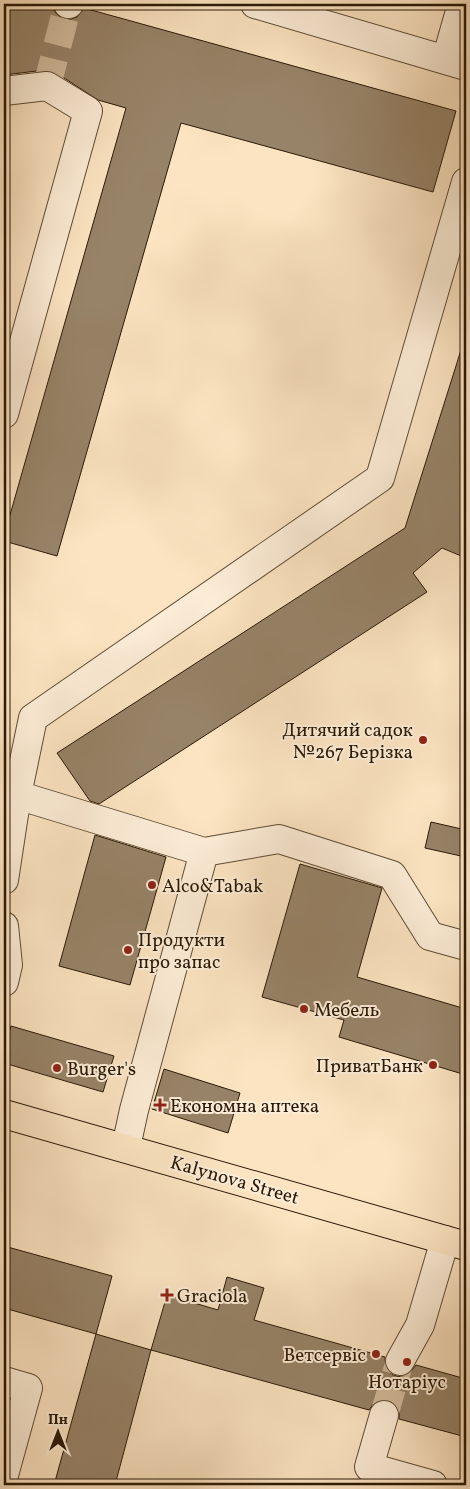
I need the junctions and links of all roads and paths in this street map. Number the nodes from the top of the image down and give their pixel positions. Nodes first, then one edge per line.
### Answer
1 (255, 4) edge
2 (462, 4) edge
3 (456, 63) edge
4 (4, 90) edge
5 (466, 182) edge
6 (4, 414) edge
7 (4, 767) edge
8 (17, 795) junction
9 (8, 820) edge
10 (204, 852) junction
11 (4, 880) edge
12 (4, 926) edge
13 (466, 946) edge
14 (4, 982) edge
15 (4, 1114) edge
16 (126, 1148) junction
17 (456, 1243) edge
18 (400, 1361) tunnel mouth
19 (4, 1381) edge
20 (384, 1415) tunnel mouth
21 (4, 1475) edge
22 (433, 1485) edge

1 - 3 lane
2 - 3 lane
4 - 6 lane
5 - 8 lane
7 - 8 lane
8 - 9 lane
8 - 10 lane
9 - 11 lane
10 - 13 lane
10 - 16 lane
12 - 14 lane
15 - 16 main road, Kalynova Street
16 - 17 main road, Kalynova Street
17 - 18 lane
19 - 21 lane
20 - 22 lane

